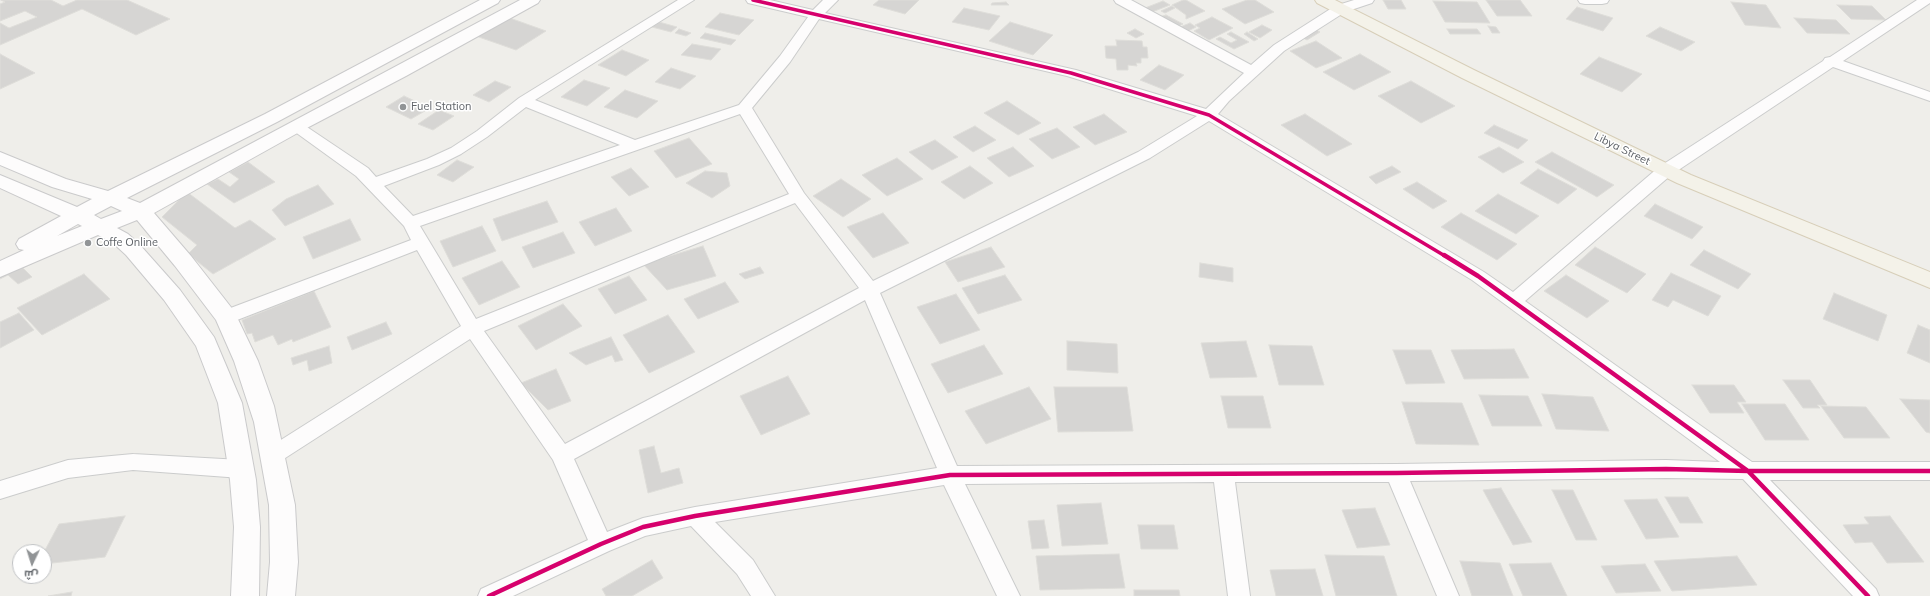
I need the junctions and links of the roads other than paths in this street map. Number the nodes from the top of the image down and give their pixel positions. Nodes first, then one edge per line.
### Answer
1 (492, 0) edge
2 (532, 0) edge
3 (687, 0) edge
4 (753, 0) edge
5 (831, 0) edge
6 (1121, 0) edge
7 (1323, 0) edge
8 (1367, 0) edge
9 (1584, 0) edge
10 (1602, 0) edge
11 (1926, 0) edge
12 (1340, 9) junction
13 (816, 14) junction
14 (1830, 61) junction
15 (1253, 72) junction
16 (1930, 97) edge
17 (524, 101) junction
18 (744, 108) junction
19 (1209, 115) junction
20 (296, 126) junction
21 (635, 146) junction
22 (0, 158) edge
23 (1665, 170) junction
24 (0, 181) edge
25 (374, 184) junction
26 (798, 196) junction
27 (110, 198) junction
28 (141, 211) junction
29 (79, 216) junction
30 (410, 223) junction
31 (100, 228) junction
32 (422, 242) junction
33 (0, 258) edge
34 (0, 270) edge
35 (1930, 280) edge
36 (870, 290) junction
37 (1514, 301) junction
38 (226, 317) junction
39 (472, 328) junction
40 (272, 456) junction
41 (562, 456) junction
42 (241, 469) junction
43 (1748, 471) junction
44 (1930, 471) edge
45 (1223, 472) junction
46 (1396, 473) junction
47 (950, 475) junction
48 (0, 490) edge
49 (695, 516) junction
50 (601, 544) junction
51 (245, 596) edge
52 (281, 596) edge
53 (490, 596) edge
54 (764, 596) edge
55 (1009, 596) edge
56 (1240, 596) edge
57 (1448, 596) edge
58 (1868, 596) edge

1 - 27 street
2 - 20 street
3 - 17 street
4 - 13 street
5 - 13 street
6 - 15 street
7 - 12 main road, Libya Street
8 - 12 street
9 - 10 street
11 - 14 street
12 - 15 street
12 - 23 main road, Libya Street
13 - 18 street
13 - 19 street
14 - 16 street
14 - 23 street
15 - 19 street
17 - 21 street
17 - 25 street
18 - 21 street
18 - 26 street
19 - 36 street
19 - 37 street
20 - 25 street
20 - 28 street
21 - 30 street
22 - 27 street
23 - 35 main road, Libya Street
23 - 37 street
24 - 29 street
25 - 30 street
26 - 36 street
26 - 39 street
27 - 28 street
27 - 29 street
28 - 31 street
28 - 38 street
29 - 31 street
29 - 33 street
30 - 32 street
31 - 34 street
31 - 42 street
32 - 38 street
32 - 39 street
36 - 41 street
36 - 47 street
37 - 43 street
38 - 40 street
39 - 40 street
39 - 41 street
40 - 52 street
41 - 50 street
42 - 48 street
42 - 51 street
43 - 44 street
43 - 46 street
43 - 58 street
45 - 46 street
45 - 47 street
45 - 56 street
46 - 57 street
47 - 49 street
47 - 55 street
49 - 50 street
49 - 54 street
50 - 53 street

